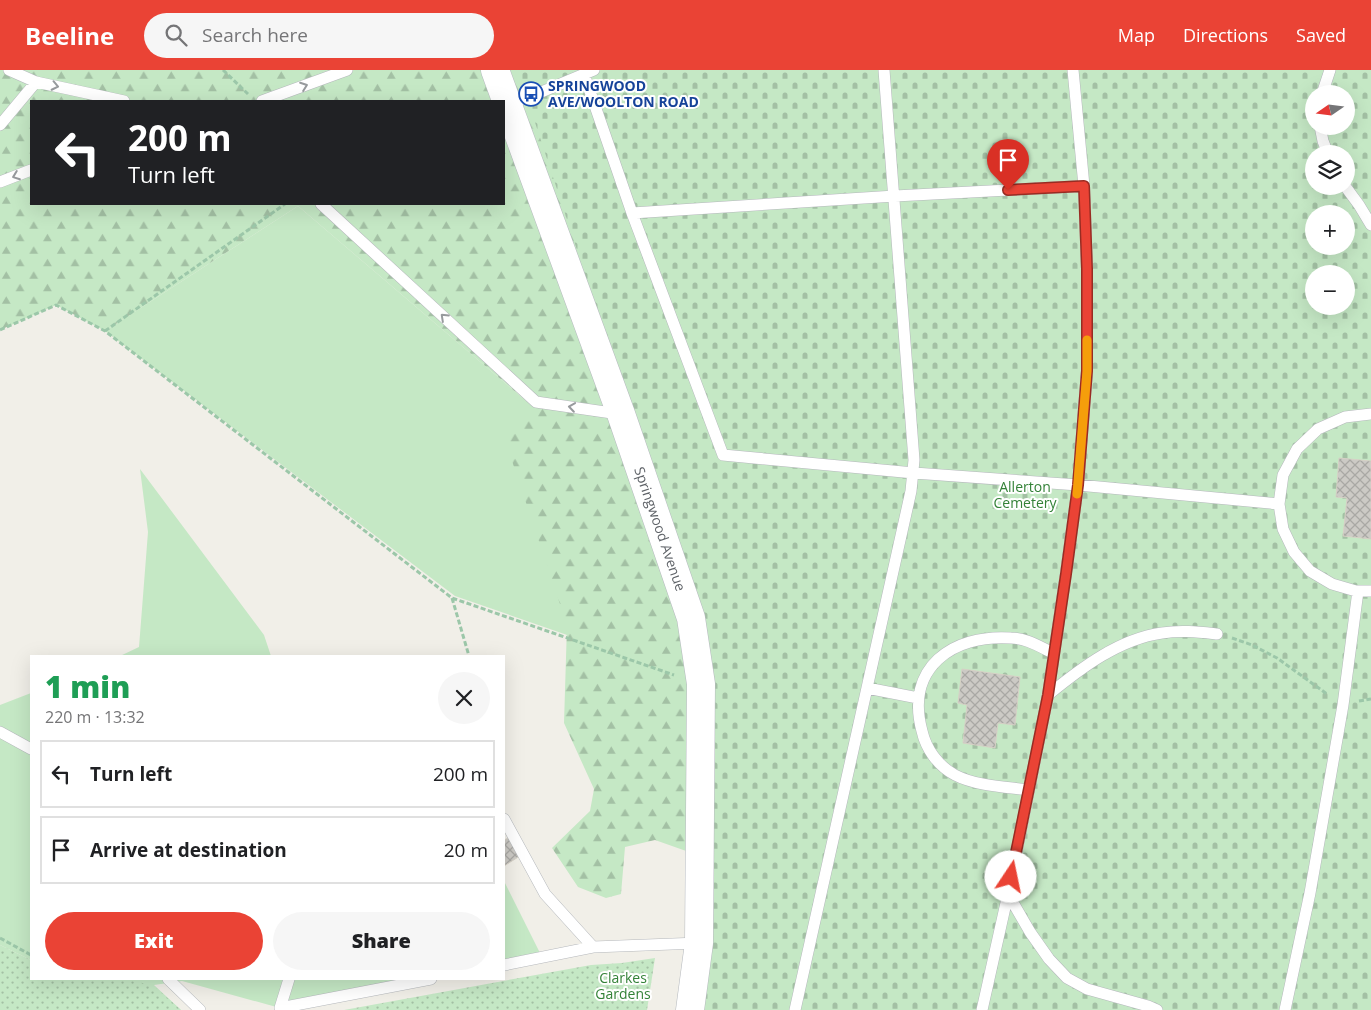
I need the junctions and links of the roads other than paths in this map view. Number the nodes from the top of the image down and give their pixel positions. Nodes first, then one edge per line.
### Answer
1 (9, 70) edge
2 (347, 70) edge
3 (495, 70) edge
4 (884, 70) edge
5 (1073, 70) edge
6 (1330, 70) edge
7 (589, 72) edge
8 (36, 82) junction
9 (1325, 85) edge
10 (119, 100) edge
11 (265, 100) edge
12 (508, 102) junction
13 (0, 126) edge
14 (30, 170) edge
15 (0, 182) edge
16 (1084, 186) junction
17 (1352, 195) edge
18 (894, 196) junction
19 (322, 205) edge
20 (632, 213) junction
21 (1371, 225) edge
22 (621, 414) junction
23 (1371, 414) edge
24 (914, 473) junction
25 (1078, 485) junction
26 (1279, 504) junction
27 (1358, 591) junction
28 (1371, 591) edge
29 (1217, 634) road end
30 (1054, 653) junction
31 (868, 688) junction
32 (1048, 695) junction
33 (918, 698) junction
34 (0, 732) edge
35 (30, 749) edge
36 (1029, 790) junction
37 (505, 821) edge
38 (1008, 894) junction
39 (699, 943) junction
40 (593, 947) junction
41 (505, 965) edge
42 (169, 980) edge
43 (289, 980) edge
44 (426, 980) edge
45 (276, 1009) edge
46 (200, 1010) edge
47 (690, 1010) edge
48 (795, 1010) edge
49 (982, 1010) edge
50 (1157, 1010) edge
51 (1285, 1010) edge

1 - 8 lane
11 -> 2 lane
3 - 12 street, Springwood Avenue
4 - 18 lane
5 - 16 lane
6 - 9 lane
7 - 12 lane
7 - 20 lane
8 -> 10 lane
8 - 13 lane
12 - 22 street, Springwood Avenue
14 -> 15 lane
16 - 18 lane
16 - 25 lane
17 - 21 lane
18 - 20 lane
18 - 24 lane
22 -> 19 lane
20 - 24 lane
22 - 39 street, Springwood Avenue
23 - 26 lane
24 - 25 lane
24 - 31 lane
25 - 26 lane
25 - 30 lane
26 - 27 lane
27 - 28 lane
27 - 51 lane
29 - 32 lane
30 - 32 lane
30 - 33 lane
31 - 33 lane
31 - 48 lane
32 - 36 lane
33 - 36 lane
34 - 35 lane
36 - 38 lane
37 - 40 lane
38 - 49 lane
38 - 50 lane
39 - 40 lane
39 - 47 street, Springwood Avenue
40 - 41 lane
42 - 46 lane
43 - 45 lane
44 - 45 lane

